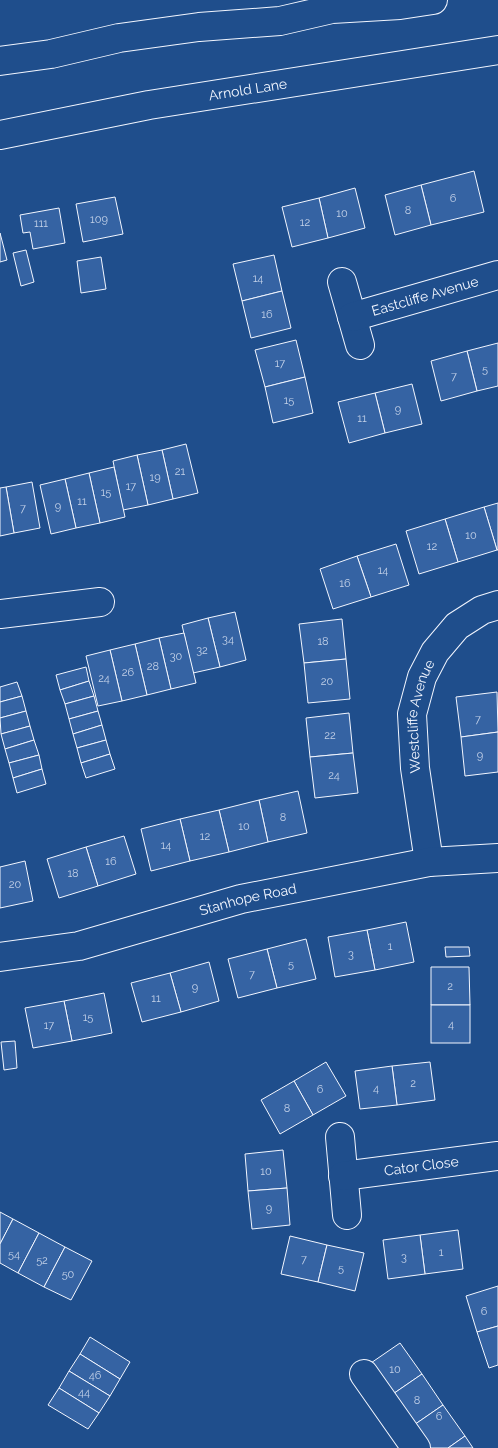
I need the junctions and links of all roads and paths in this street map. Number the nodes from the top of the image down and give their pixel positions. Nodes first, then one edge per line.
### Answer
1 (433, 0) edge
2 (331, 5) edge
3 (498, 50) edge
4 (0, 61) edge
5 (0, 135) edge
6 (498, 275) edge
7 (342, 282) dead end
8 (352, 317) junction
9 (360, 345) dead end
10 (100, 602) dead end
11 (498, 605) edge
12 (0, 614) edge
13 (498, 858) edge
14 (429, 862) junction
15 (0, 957) edge
16 (340, 1136) dead end
17 (498, 1156) edge
18 (343, 1176) junction
19 (347, 1215) dead end
20 (364, 1374) dead end
21 (416, 1448) edge

1 - 2 street
2 - 4 street
3 - 5 street, Arnold Lane
6 - 8 street, Eastcliffe Avenue
7 - 8 street
8 - 9 street
10 - 12 street
11 - 14 street, Westcliffe Avenue
13 - 14 street, Stanhope Road
14 - 15 street, Stanhope Road
16 - 18 street
17 - 18 street, Cator Close
18 - 19 street
20 - 21 street

